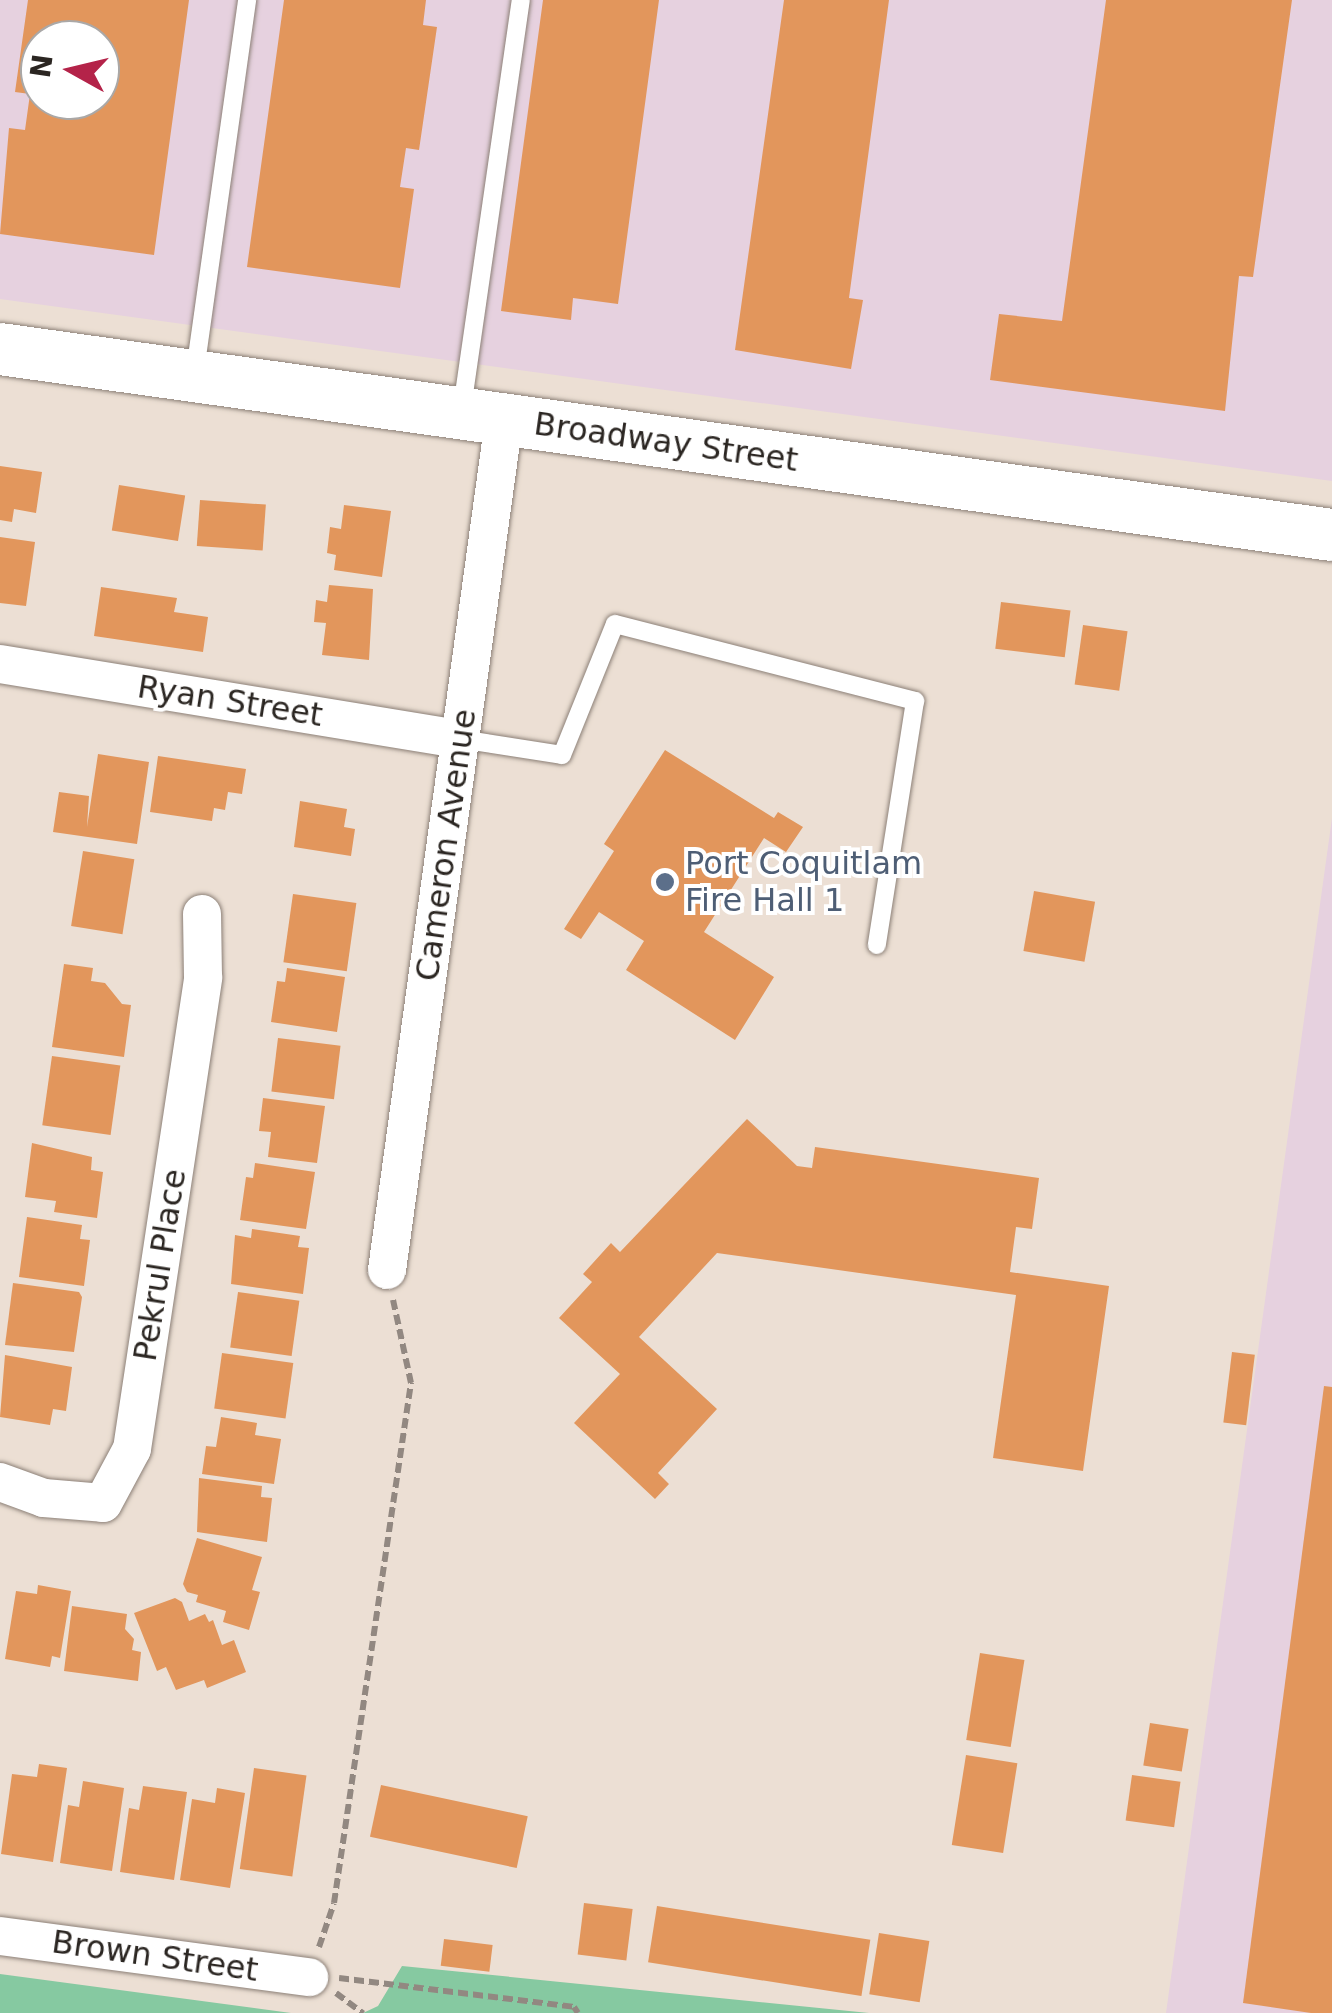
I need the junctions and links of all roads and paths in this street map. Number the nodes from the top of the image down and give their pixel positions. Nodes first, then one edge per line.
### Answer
1 (247, 0) edge
2 (521, 0) edge
3 (0, 350) edge
4 (194, 376) junction
5 (482, 417) junction
6 (1332, 535) edge
7 (0, 664) edge
8 (460, 739) junction
9 (202, 914) dead end
10 (877, 946) dead end
11 (387, 1270) joint
12 (0, 1482) edge
13 (0, 1936) edge
14 (309, 1977) junction
15 (578, 2013) edge

1 - 4 lane
2 - 5 lane
3 - 4 main road, Broadway Street
4 - 5 main road, Broadway Street
5 - 6 main road, Broadway Street
5 - 8 street, Cameron Avenue
7 - 8 street, Ryan Street
8 - 10 lane
8 - 11 street, Cameron Avenue
9 - 12 street, Pekrul Place
11 - 14 path
13 - 14 street, Brown Street
14 - 15 path

